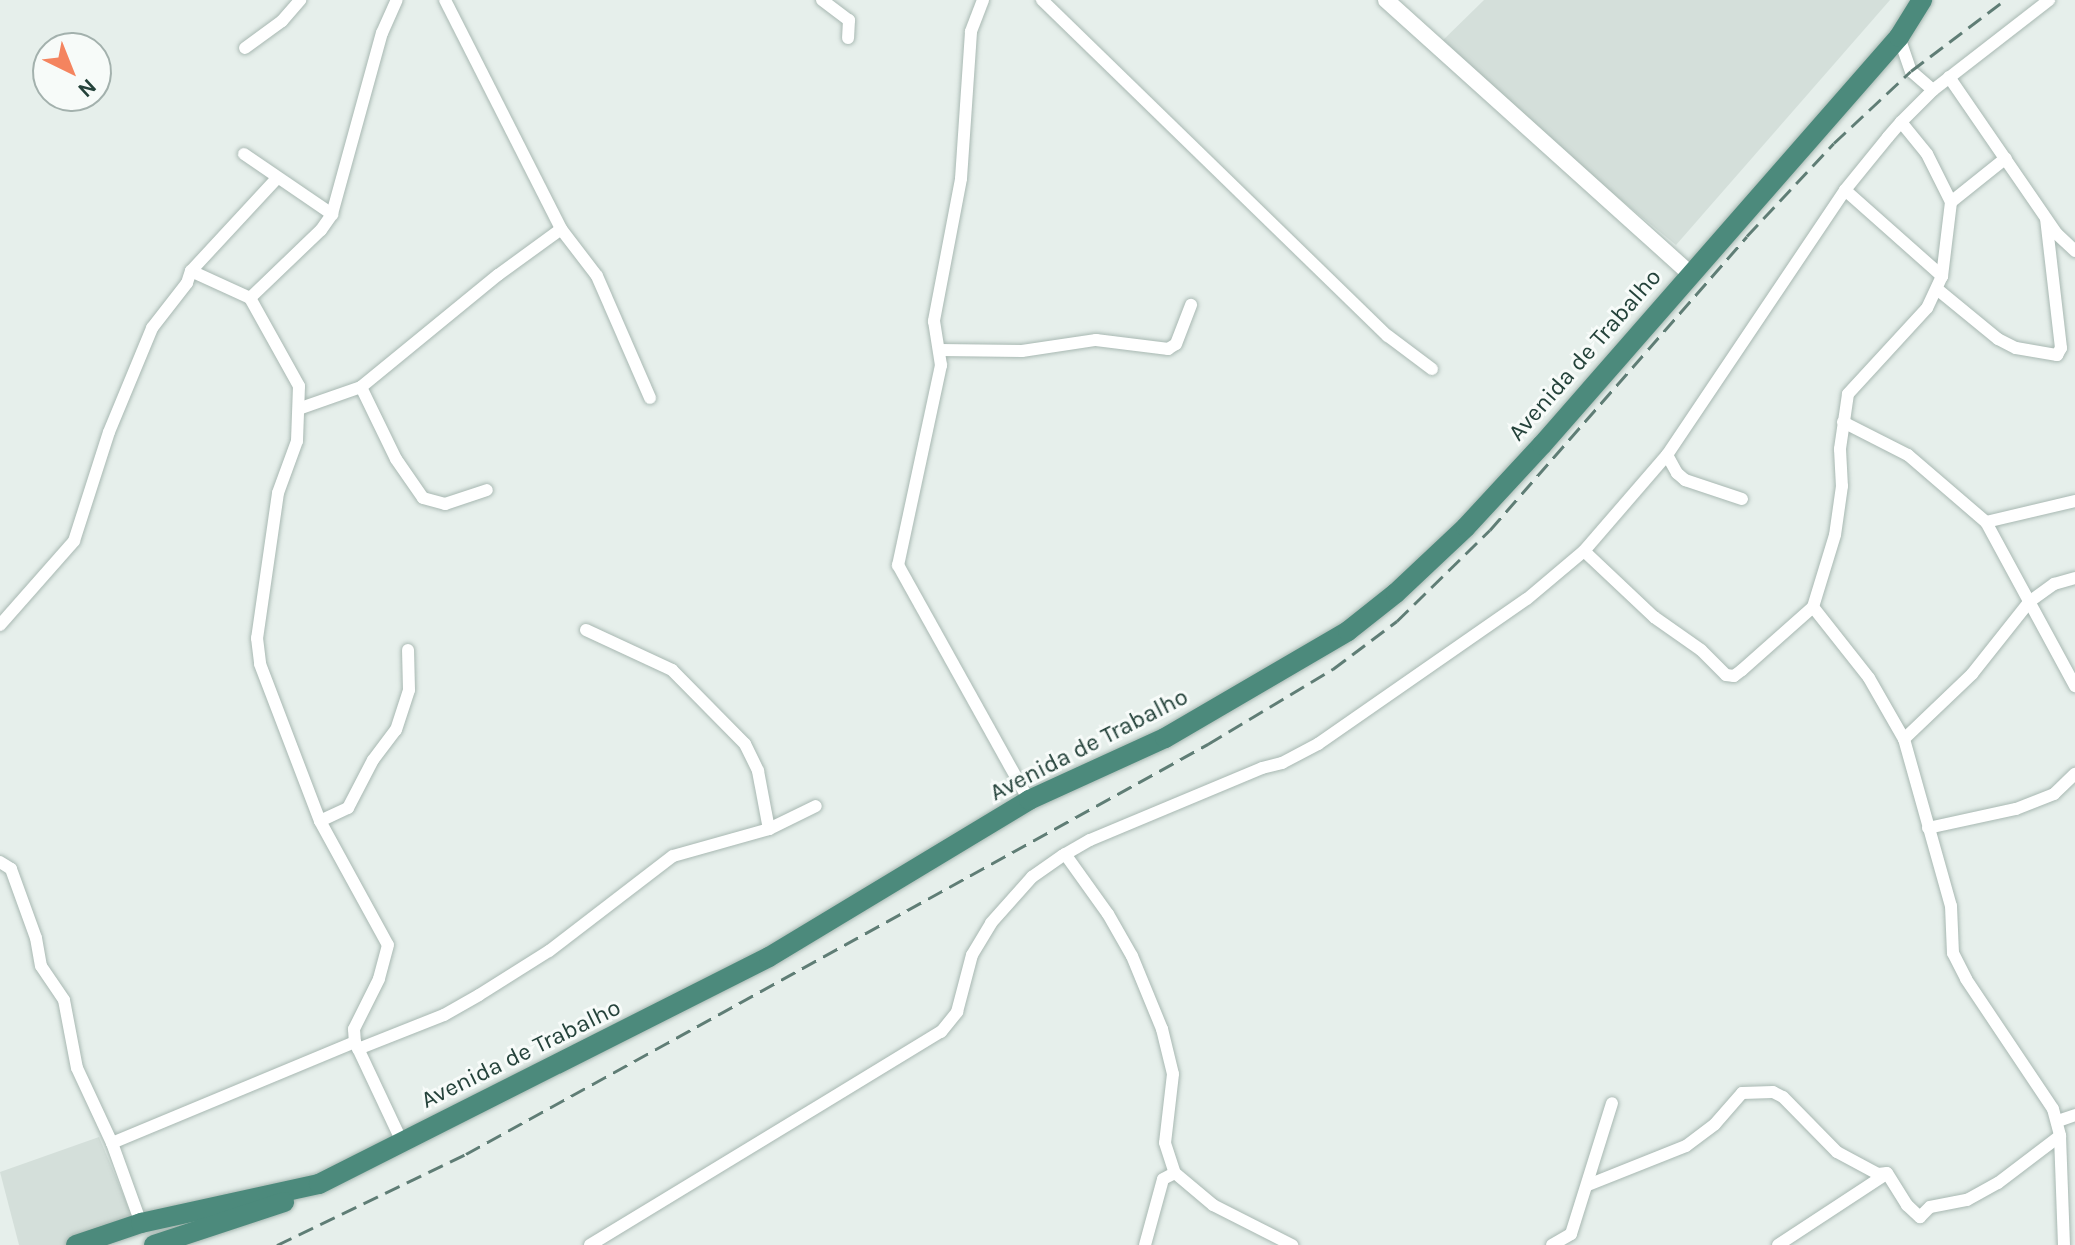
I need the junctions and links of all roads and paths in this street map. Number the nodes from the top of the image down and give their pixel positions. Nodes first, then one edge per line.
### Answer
1 (300, 0) edge
2 (397, 0) edge
3 (445, 0) edge
4 (822, 0) edge
5 (983, 0) edge
6 (1042, 0) edge
7 (1922, 0) edge
8 (2049, 0) edge
9 (1394, 2) edge
10 (1899, 37) junction
11 (848, 38) dead end
12 (245, 48) dead end
13 (1949, 77) junction
14 (1933, 90) junction
15 (1901, 122) junction
16 (244, 154) dead end
17 (2006, 158) junction
18 (277, 178) junction
19 (1845, 190) junction
20 (1951, 202) junction
21 (332, 214) junction
22 (2046, 219) junction
23 (561, 229) junction
24 (2075, 251) edge
25 (191, 271) junction
26 (1689, 273) junction
27 (1942, 276) junction
28 (1937, 289) junction
29 (250, 298) junction
30 (1191, 305) dead end
31 (940, 350) junction
32 (1432, 369) dead end
33 (361, 387) junction
34 (650, 398) dead end
35 (301, 408) junction
36 (1843, 422) junction
37 (1667, 455) junction
38 (487, 490) dead end
39 (1742, 499) dead end
40 (2075, 501) edge
41 (1986, 522) junction
42 (1584, 551) junction
43 (2075, 578) edge
44 (2029, 602) junction
45 (1813, 607) junction
46 (0, 625) edge
47 (586, 630) dead end
48 (408, 650) dead end
49 (2075, 686) edge
50 (1904, 739) junction
51 (2075, 774) edge
52 (1029, 800) junction
53 (816, 806) dead end
54 (320, 821) junction
55 (1928, 828) junction
56 (769, 829) junction
57 (1065, 854) junction
58 (0, 862) edge
59 (356, 1046) junction
60 (1612, 1103) dead end
61 (2075, 1115) edge
62 (2058, 1121) junction
63 (2060, 1136) junction
64 (402, 1142) junction
65 (112, 1143) junction
66 (1175, 1173) junction
67 (1887, 1173) junction
68 (319, 1184) junction
69 (1588, 1185) junction
70 (141, 1223) junction
71 (76, 1245) edge
72 (154, 1245) edge
73 (590, 1245) edge
74 (1145, 1245) edge
75 (1292, 1245) edge
76 (1552, 1245) edge
77 (1778, 1245) edge
78 (2064, 1245) edge

1 - 12 street
2 - 21 street
3 - 23 street
4 - 11 street
5 - 31 street
6 - 32 street
7 - 10 highway, Avenida de Trabalho
8 - 13 street
9 - 26 street
10 - 14 street
10 - 26 highway, Avenida de Trabalho
13 - 14 street
13 - 17 street
14 - 15 street
15 - 19 street
15 - 20 street
16 - 18 street
17 - 20 street
17 - 22 street
18 - 21 street
18 - 25 street
19 - 27 street
19 - 37 street
20 - 27 street
21 - 29 street
22 - 24 street
22 - 28 street
23 - 33 street
23 - 34 street
25 - 29 street
25 - 46 street
26 - 52 highway, Avenida de Trabalho
27 - 28 street
28 - 36 street
29 - 35 street
30 - 31 street
31 - 52 street
33 - 35 street
33 - 38 street
35 - 54 street
36 - 41 street
36 - 45 street
37 - 39 street
37 - 42 street
40 - 41 street
41 - 44 street
42 - 45 street
42 - 57 street
43 - 44 street
44 - 49 street
44 - 50 street
45 - 50 street
47 - 56 street
48 - 54 street
50 - 55 street
51 - 55 street
52 - 64 highway, Avenida de Trabalho
53 - 56 street
54 - 59 street
55 - 62 street
56 - 59 street
57 - 66 street
57 - 73 street
58 - 65 street
59 - 64 street
59 - 65 street
60 - 69 street
61 - 62 street
62 - 63 street
63 - 67 street
63 - 78 street
64 - 68 highway, Avenida de Trabalho
65 - 70 street
66 - 74 street
66 - 75 street
67 - 69 street
67 - 77 street
68 - 70 highway, Avenida de Trabalho
68 - 72 highway
69 - 76 street
70 - 71 highway, Avenida de Trabalho

